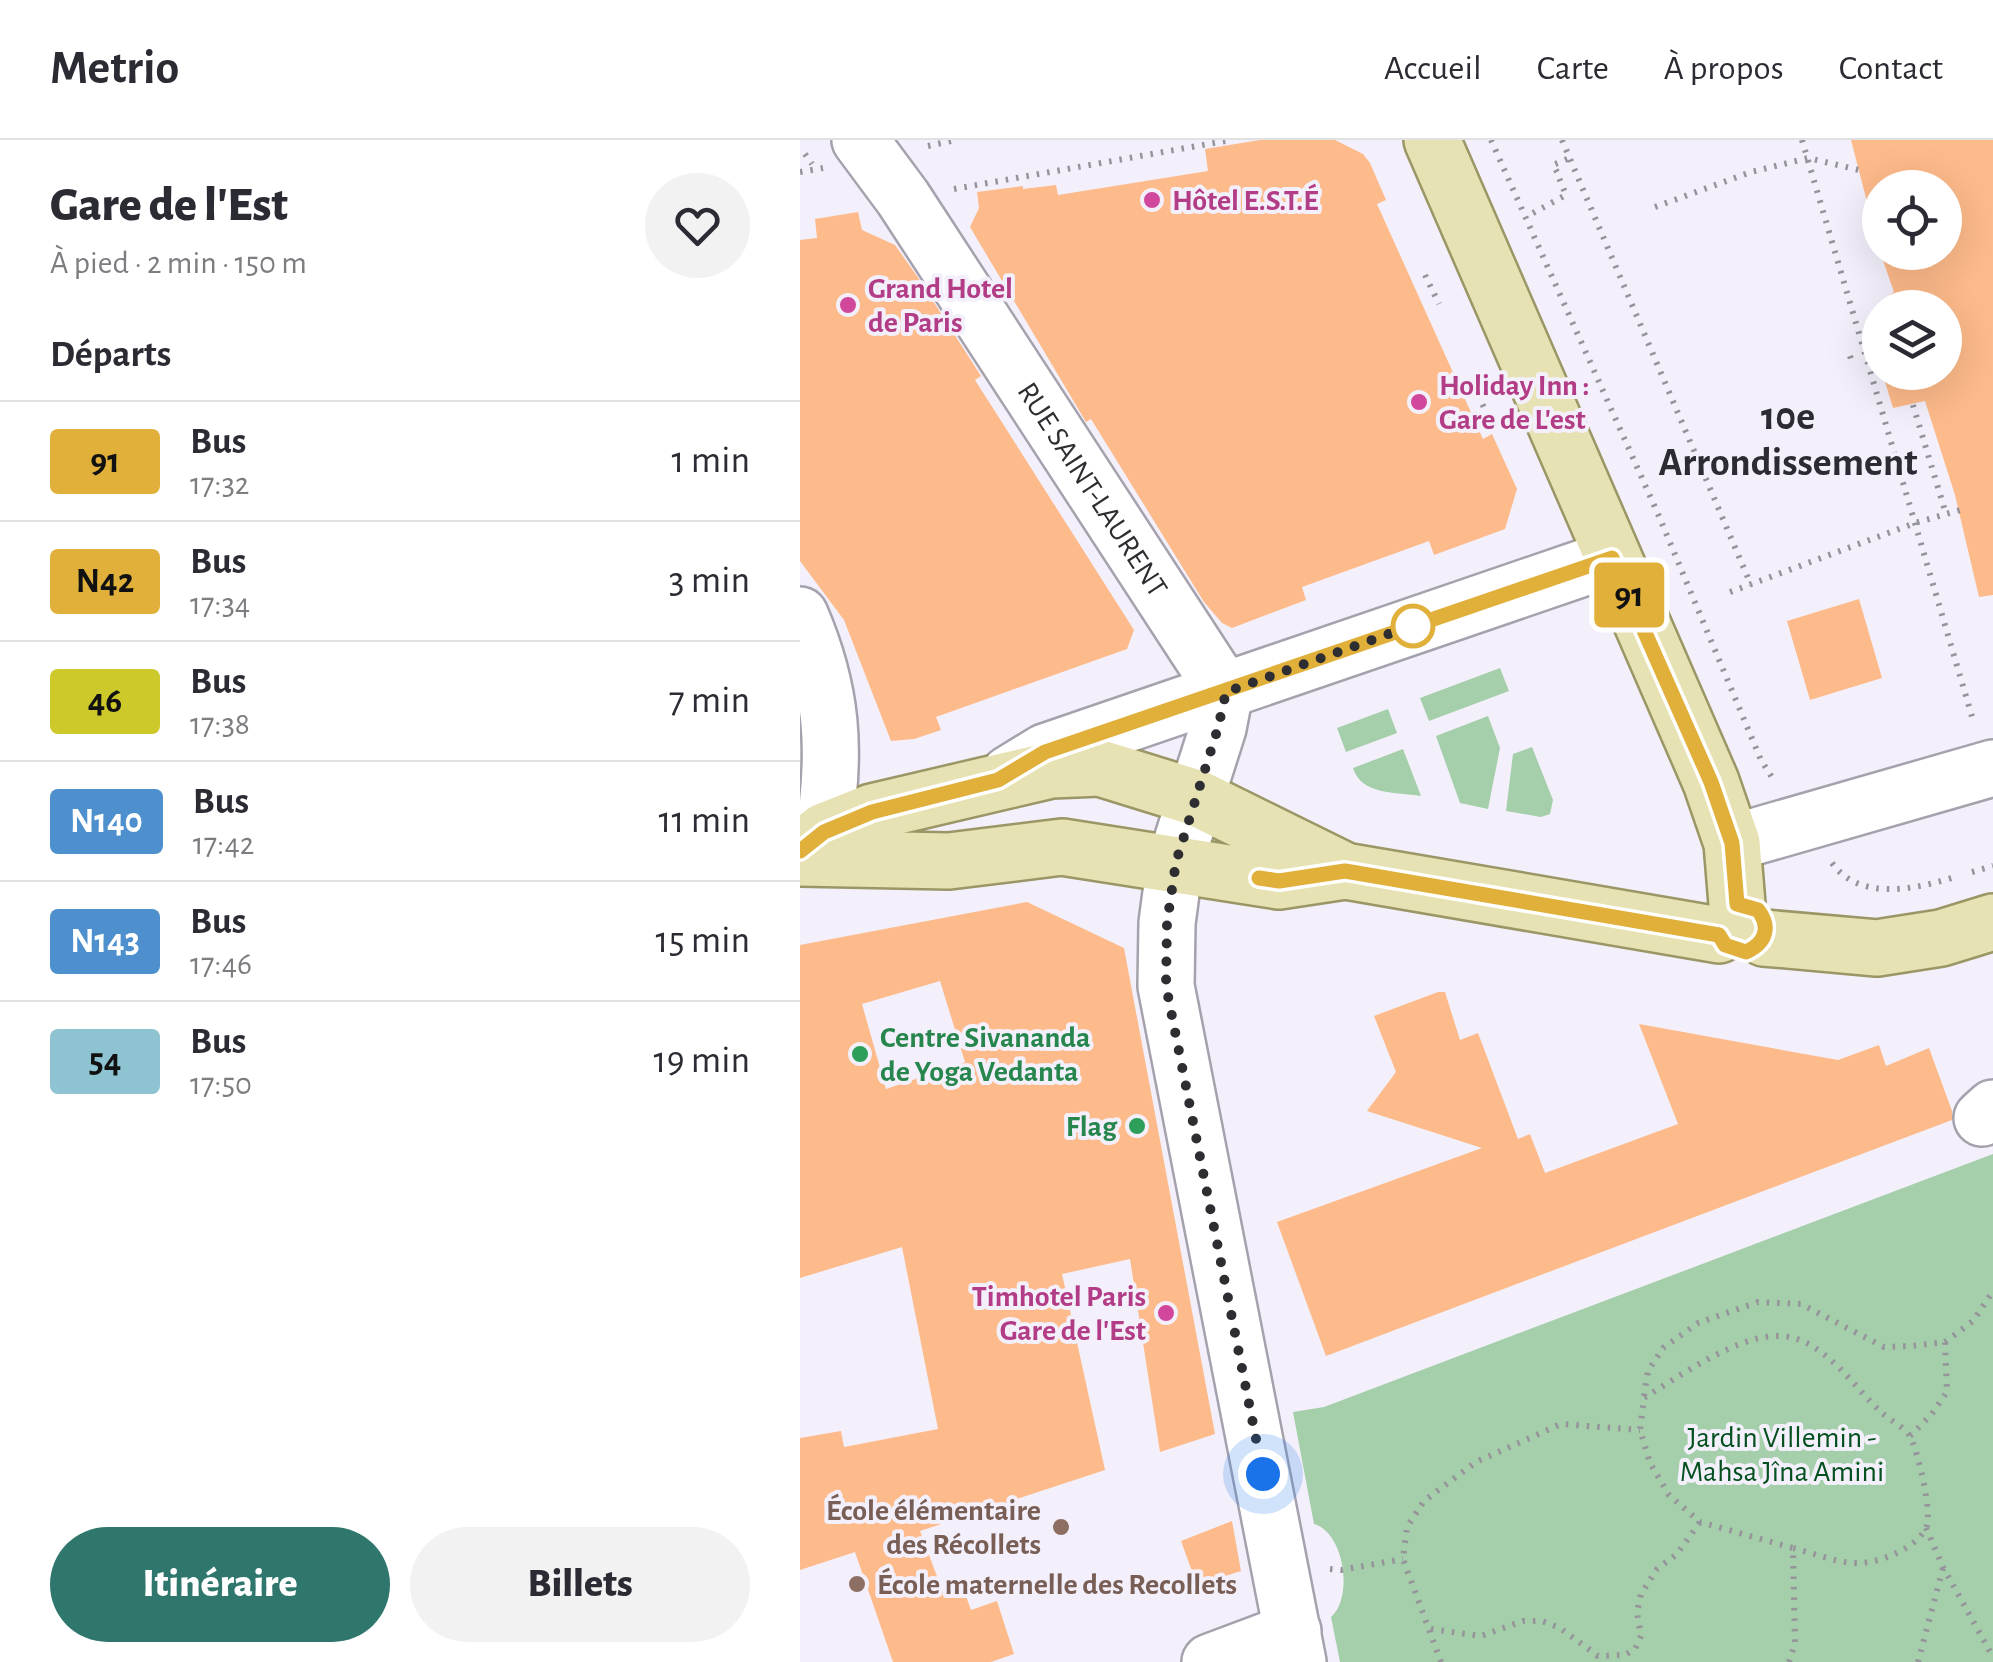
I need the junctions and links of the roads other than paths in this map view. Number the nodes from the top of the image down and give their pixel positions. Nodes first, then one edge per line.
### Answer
1 (860, 140) edge
2 (1432, 140) edge
3 (1612, 558) junction
4 (800, 615) edge
5 (1226, 692) junction
6 (1972, 751) edge
7 (998, 780) junction
8 (1197, 798) junction
9 (1732, 843) junction
10 (808, 847) edge
11 (1176, 862) junction
12 (1345, 871) junction
13 (1993, 922) edge
14 (1740, 926) junction
15 (1296, 1647) edge
16 (1210, 1662) edge

1 - 5 street, RUE SAINT-LAURENT
2 - 3 main road
3 - 5 street
3 - 9 main road
4 - 10 street
5 - 7 street
5 - 8 street
6 - 9 street
7 - 8 main road
7 - 10 main road
8 - 11 street
8 - 12 main road
9 - 14 main road
10 - 11 main road
11 - 12 main road
11 - 15 street
12 - 14 main road
13 - 14 main road
15 - 16 street

